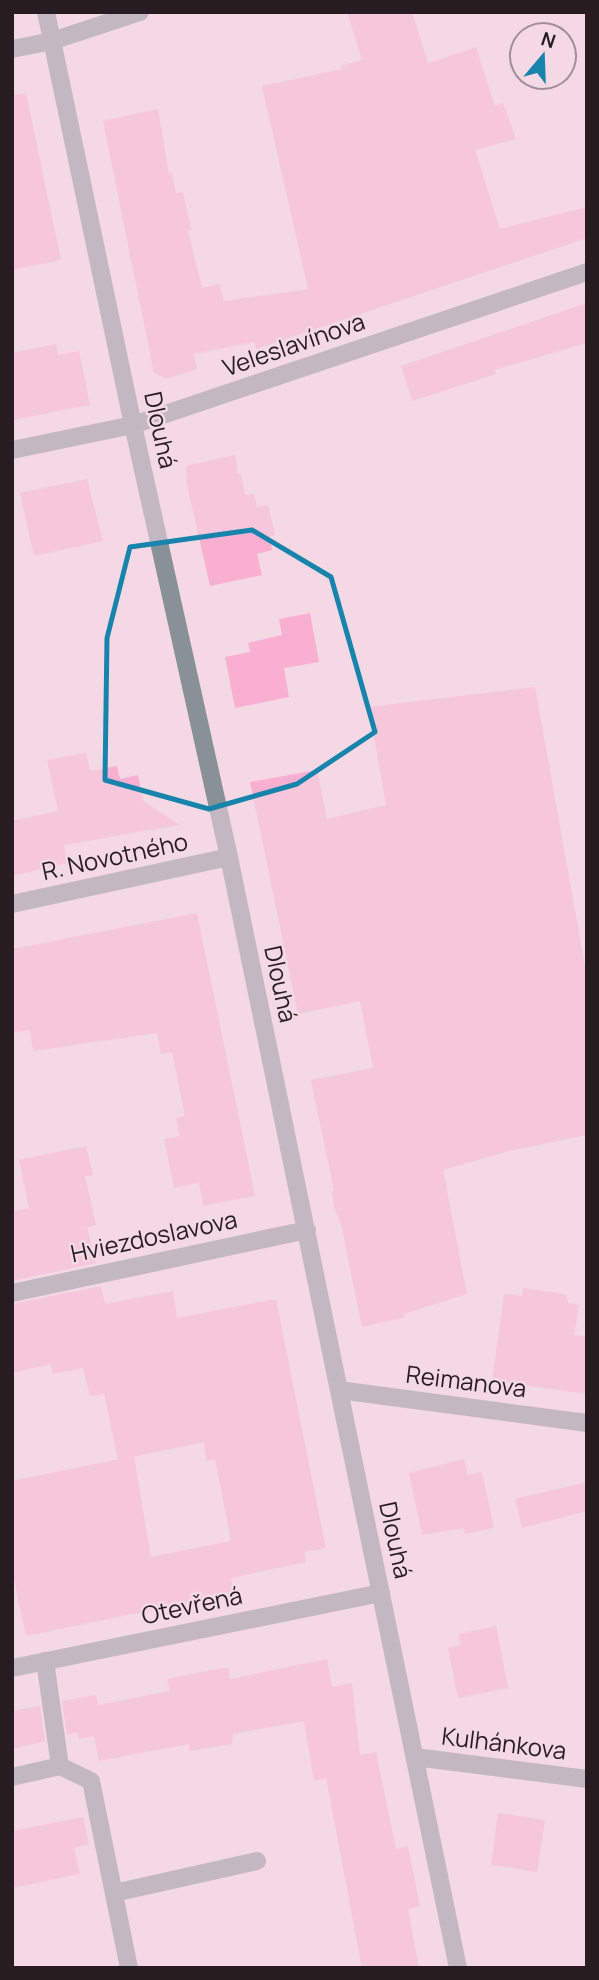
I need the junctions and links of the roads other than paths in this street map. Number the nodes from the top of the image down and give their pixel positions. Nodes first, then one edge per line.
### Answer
1 (46, 12) edge
2 (140, 12) edge
3 (52, 41) junction
4 (12, 49) edge
5 (587, 272) edge
6 (133, 425) junction
7 (12, 450) edge
8 (229, 857) junction
9 (12, 904) edge
10 (307, 1230) junction
11 (12, 1293) edge
12 (339, 1390) junction
13 (587, 1423) edge
14 (381, 1593) junction
15 (46, 1661) junction
16 (12, 1668) edge
17 (415, 1757) junction
18 (60, 1766) junction
19 (12, 1777) edge
20 (587, 1779) edge
21 (257, 1861) dead end
22 (114, 1893) junction
23 (129, 1968) edge
24 (458, 1968) edge

1 - 3 street, Dlouhá
2 - 3 street
3 - 4 street
3 - 6 street, Dlouhá
5 - 6 street, Veleslavínova
6 - 7 street, Veleslavínova
6 - 8 street, Dlouhá
8 - 9 street, R. Novotného
8 - 10 street, Dlouhá
10 - 11 street, Hviezdoslavova
10 - 12 street, Dlouhá
12 - 13 street, Reimanova
12 - 14 street, Dlouhá
14 - 15 street, Otevřená
14 - 17 street, Dlouhá
15 - 16 street, Otevřená
15 - 18 street
17 - 20 street, Kulhánkova
17 - 24 street, Dlouhá
18 - 19 street
18 - 22 street
21 - 22 street
22 - 23 street

